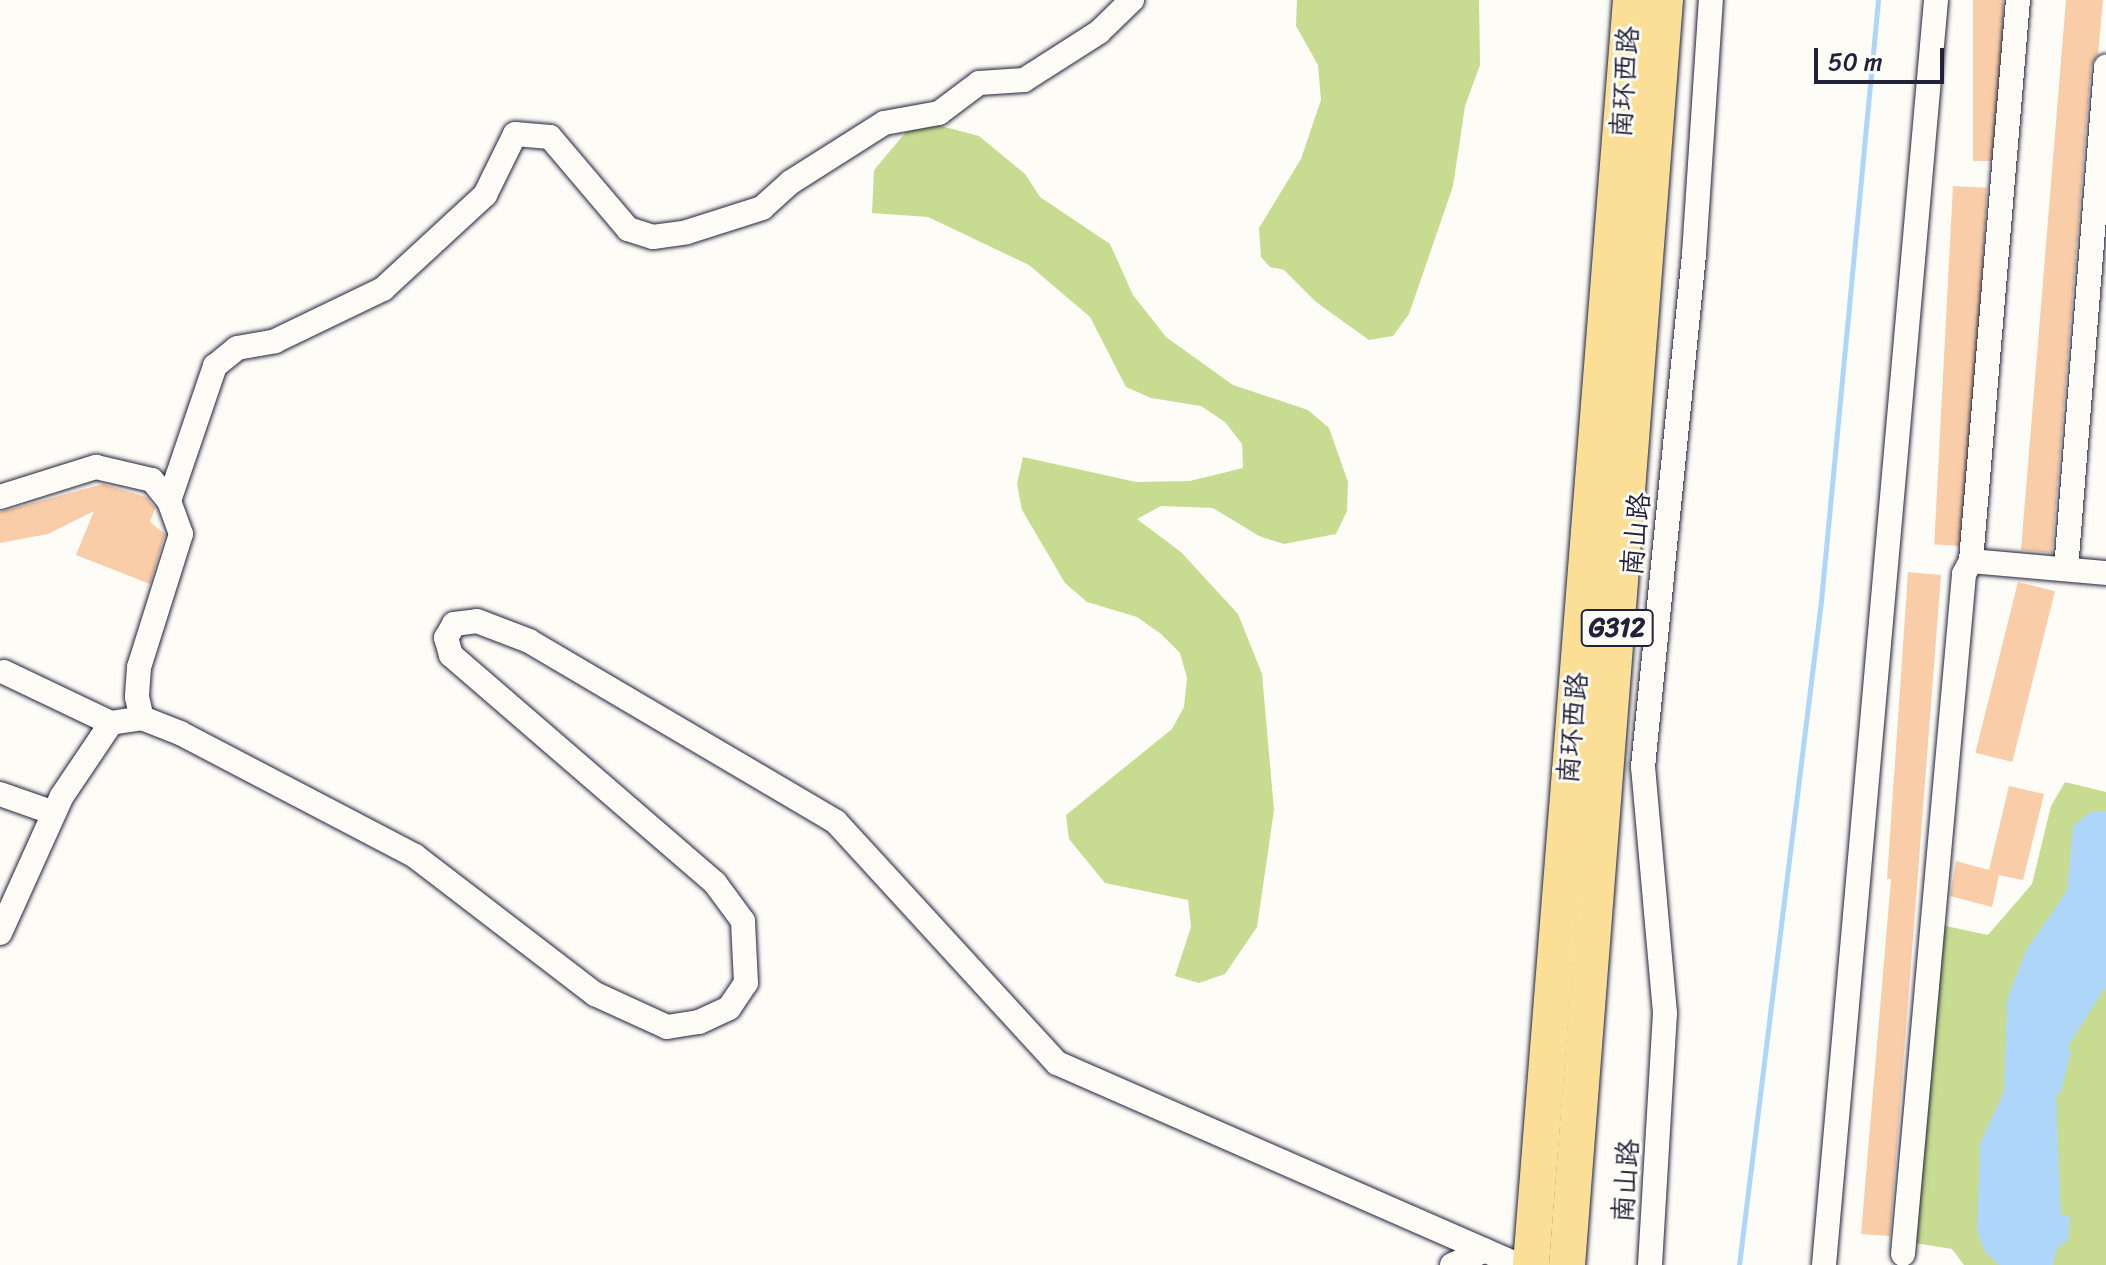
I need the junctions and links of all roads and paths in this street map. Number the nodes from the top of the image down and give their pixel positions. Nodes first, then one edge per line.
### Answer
1 (1132, 0) edge
2 (1631, 0) edge
3 (1665, 0) edge
4 (1711, 0) edge
5 (1936, 0) edge
6 (2018, 0) edge
7 (2106, 67) edge
8 (0, 497) edge
9 (169, 501) junction
10 (1971, 561) junction
11 (2066, 569) junction
12 (2106, 573) edge
13 (4, 672) dead end
14 (142, 718) junction
15 (111, 723) junction
16 (0, 794) edge
17 (54, 813) junction
18 (0, 933) edge
19 (1485, 1250) junction
20 (1903, 1254) dead end
21 (1527, 1256) edge
22 (1568, 1260) edge
23 (1452, 1265) edge
24 (1650, 1265) edge
25 (1824, 1265) edge

1 - 9 street
2 - 21 highway, 南环西路 / G312
3 - 22 highway, 南环西路 / G312
4 - 24 street, 南山路
5 - 25 street
6 - 10 street
7 - 11 street
8 - 9 street
9 - 14 street
10 - 11 street
10 - 20 street
11 - 12 street
13 - 15 street
14 - 15 street
14 - 19 street
15 - 17 street
16 - 17 street
17 - 18 street
19 - 21 street
19 - 23 street

